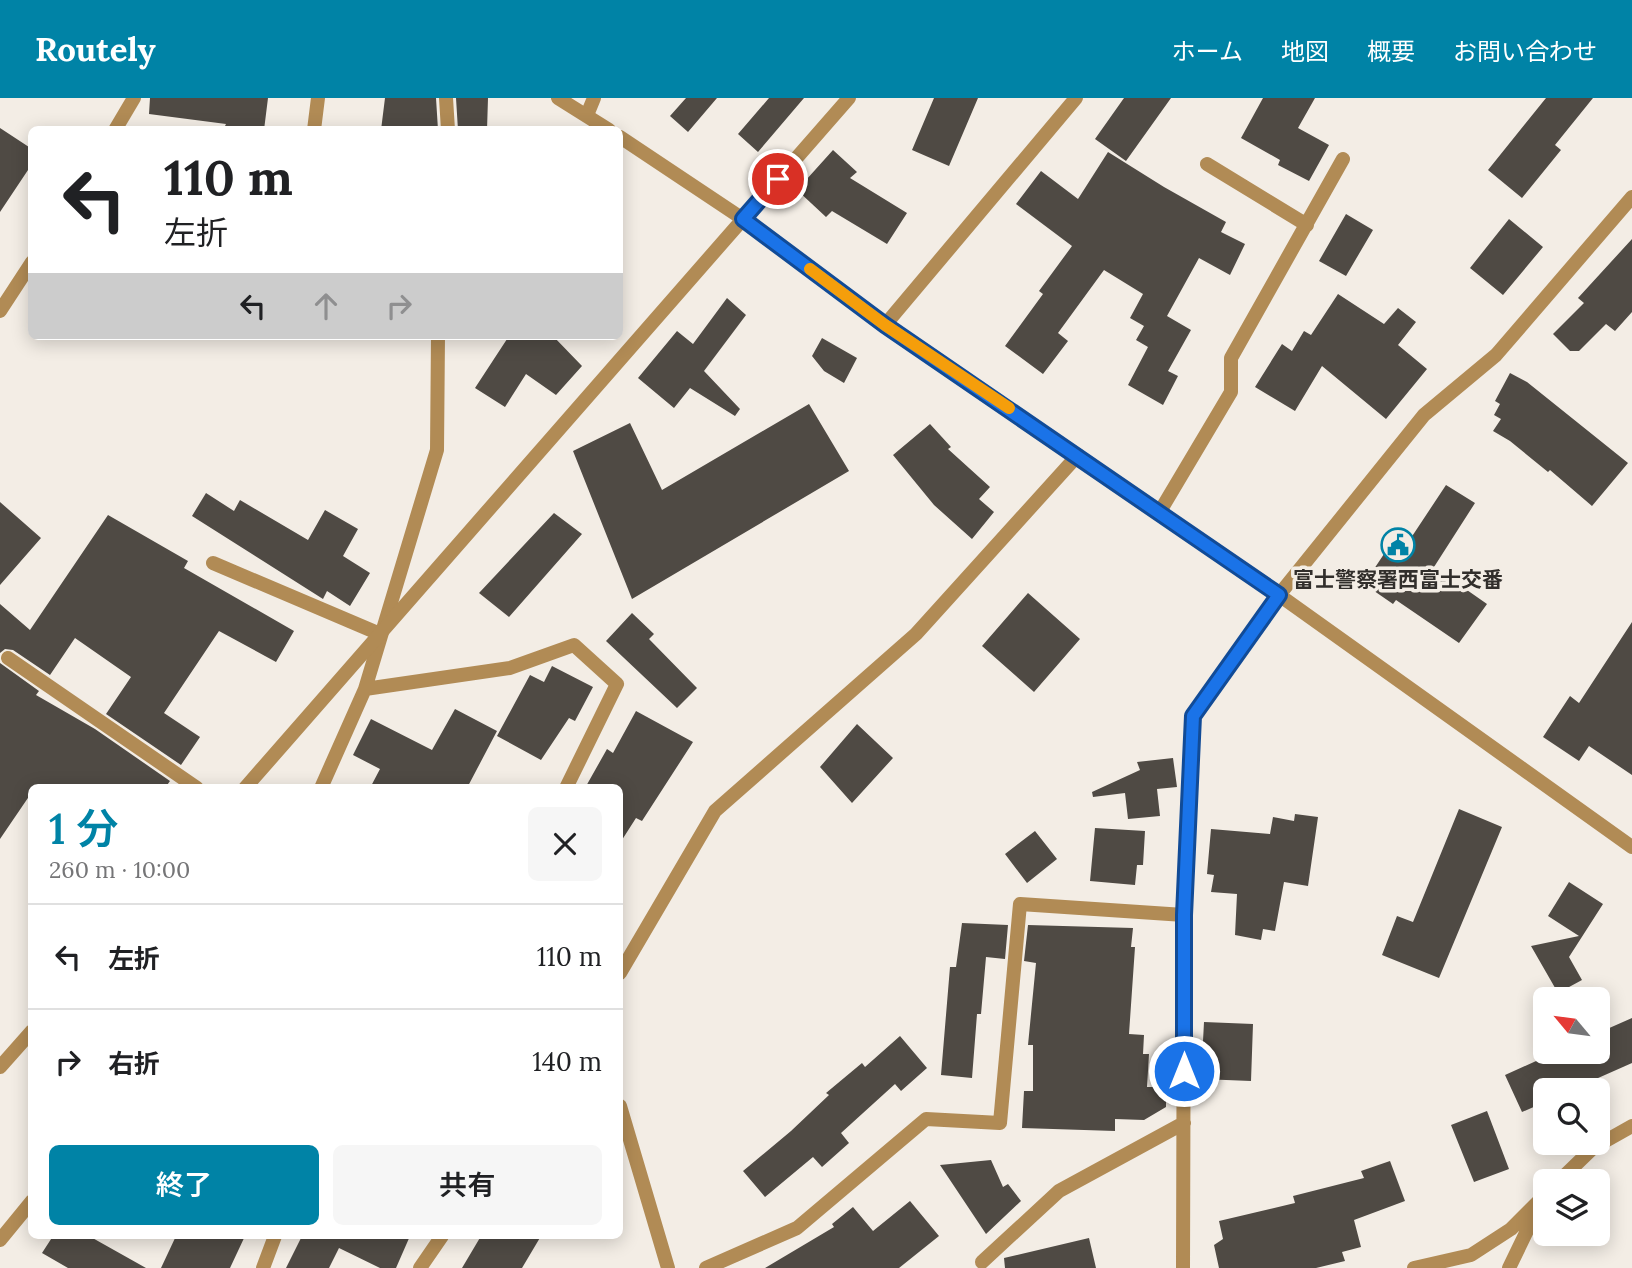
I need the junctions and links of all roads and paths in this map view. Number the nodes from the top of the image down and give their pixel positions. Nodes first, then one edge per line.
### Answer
1 (134, 98) edge
2 (318, 98) edge
3 (446, 98) edge
4 (558, 98) edge
5 (594, 98) edge
6 (849, 98) edge
7 (1076, 98) edge
8 (587, 115) junction
9 (117, 126) edge
10 (314, 126) edge
11 (447, 126) edge
12 (603, 126) edge
13 (623, 138) edge
14 (1343, 159) dead end
15 (1207, 164) dead end
16 (1632, 197) edge
17 (743, 219) junction
18 (1307, 225) junction
19 (28, 268) edge
20 (0, 311) edge
21 (885, 325) junction
22 (438, 340) edge
23 (1078, 456) junction
24 (1158, 513) junction
25 (213, 563) dead end
26 (1279, 595) junction
27 (380, 634) junction
28 (8, 658) dead end
29 (365, 689) junction
30 (191, 784) edge
31 (249, 784) edge
32 (323, 784) edge
33 (568, 784) edge
34 (1632, 847) edge
35 (1184, 915) junction
36 (623, 968) edge
37 (28, 1035) edge
38 (3, 1058) edge
39 (623, 1116) edge
40 (1184, 1123) junction
41 (1632, 1126) edge
42 (1571, 1169) edge
43 (28, 1206) edge
44 (1533, 1208) edge
45 (1533, 1220) edge
46 (274, 1239) edge
47 (440, 1239) edge
48 (0, 1240) edge
49 (982, 1262) dead end
50 (263, 1268) edge
51 (419, 1268) edge
52 (668, 1268) edge
53 (706, 1268) edge
54 (1183, 1268) edge
55 (1414, 1268) edge
56 (1509, 1268) edge

1 - 9 street
2 - 10 street
3 - 11 street
4 - 8 street
5 - 8 street
6 - 17 street
7 - 21 street
8 - 12 street
13 - 17 street
14 - 18 street
15 - 18 street
16 - 26 street
17 - 21 street
17 - 27 street
18 - 24 street
19 - 20 street
21 - 23 street
22 - 27 street
23 - 24 street
23 - 36 street
24 - 26 street
25 - 27 street
26 - 34 street
26 - 35 street
27 - 29 street
27 - 31 street
28 - 30 street
29 - 32 street
29 - 33 street
35 - 40 street
35 - 53 street
37 - 38 street
39 - 52 street
40 - 49 street
40 - 54 street
41 - 42 street
43 - 48 street
44 - 55 street
45 - 56 street
46 - 50 street
47 - 51 street

